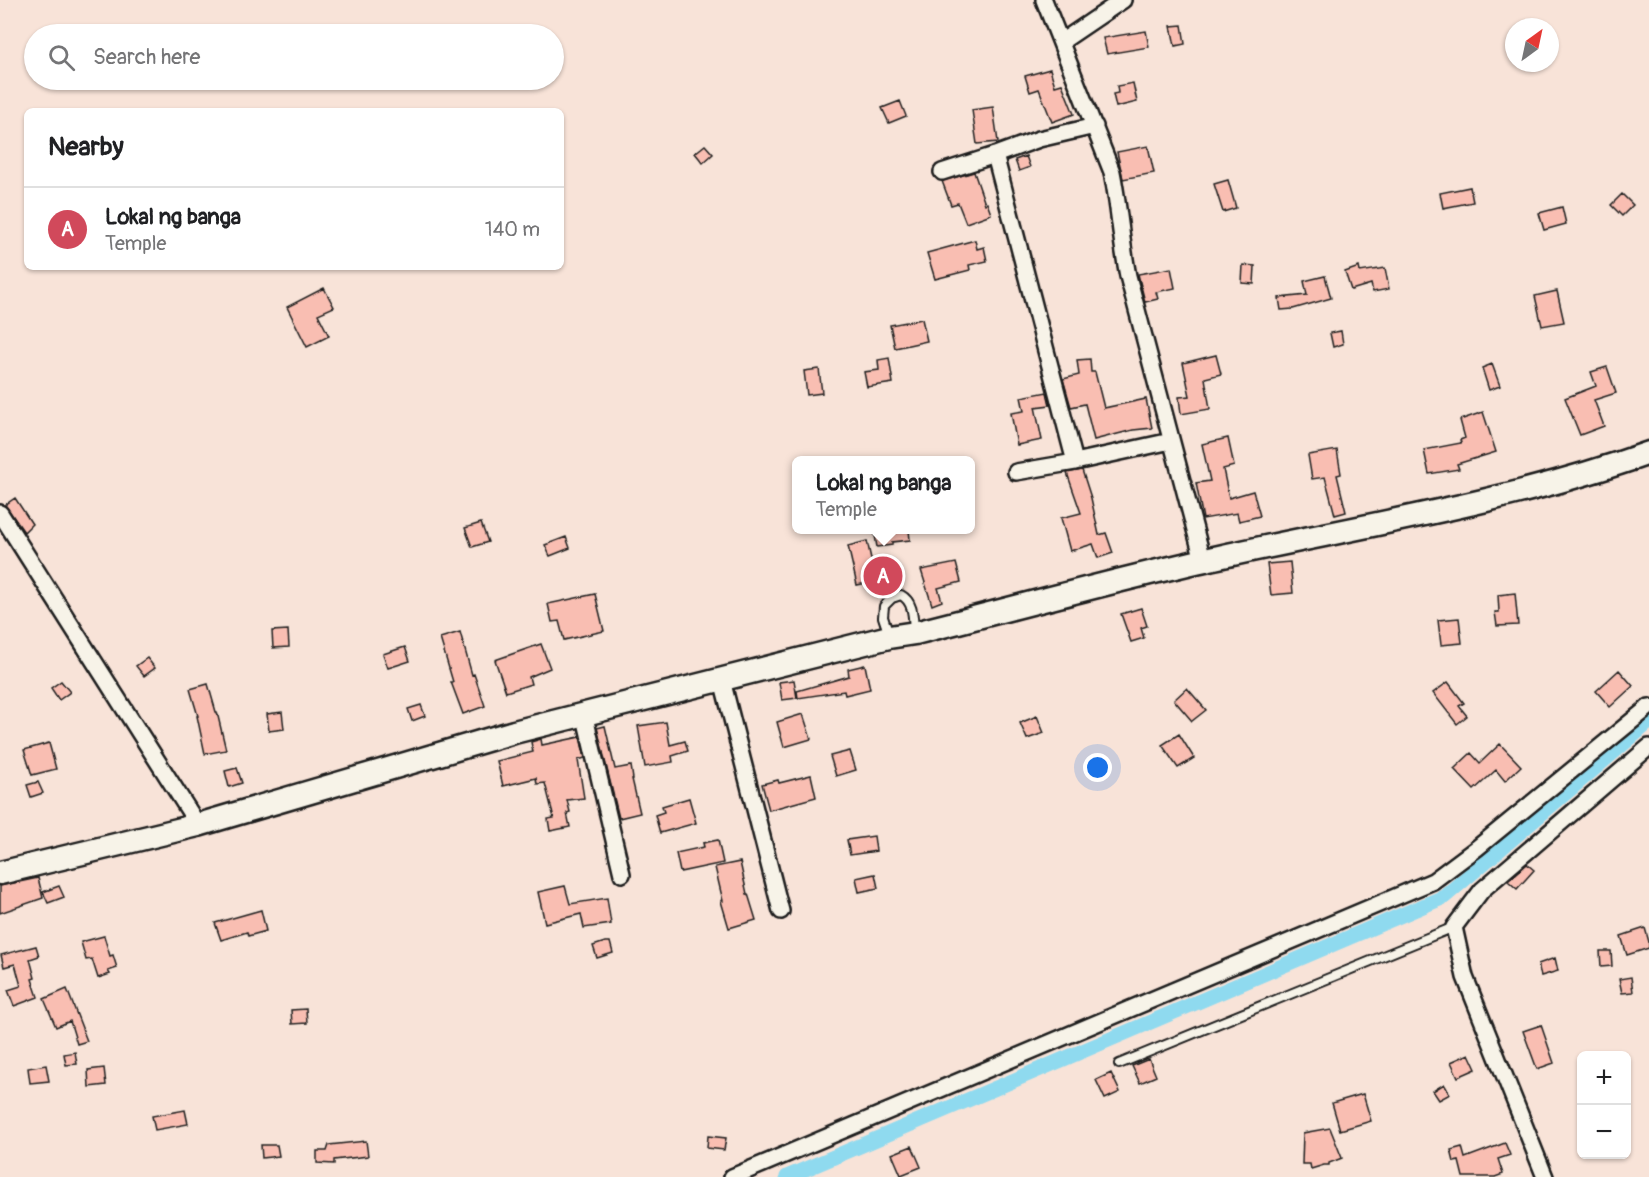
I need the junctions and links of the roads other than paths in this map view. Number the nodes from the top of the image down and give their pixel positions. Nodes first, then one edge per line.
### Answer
1 (1044, 0) edge
2 (1123, 0) edge
3 (1061, 42) junction
4 (1095, 126) junction
5 (995, 155) junction
6 (942, 172) dead end
7 (1171, 441) junction
8 (1649, 453) edge
9 (1075, 462) junction
10 (1016, 472) dead end
11 (0, 513) edge
12 (1203, 560) junction
13 (915, 633) junction
14 (889, 637) junction
15 (722, 680) junction
16 (1649, 707) edge
17 (584, 713) junction
18 (1649, 747) edge
19 (198, 825) junction
20 (0, 873) edge
21 (622, 874) dead end
22 (781, 911) dead end
23 (1454, 927) junction
24 (1119, 1064) dead end
25 (732, 1177) edge
26 (1545, 1177) edge

1 - 3 street
2 - 3 street
3 - 4 street
4 - 5 street
4 - 7 street
5 - 6 street
5 - 9 street
7 - 9 street
7 - 12 street
8 - 12 main road
9 - 10 street
11 - 19 street
12 - 13 main road
13 - 14 main road
13 - 14 lane
14 - 15 main road
15 - 17 main road
15 - 22 street
16 - 25 street
17 - 19 main road
17 - 21 street
18 - 23 street
19 - 20 main road
23 - 24 lane
23 - 26 street

